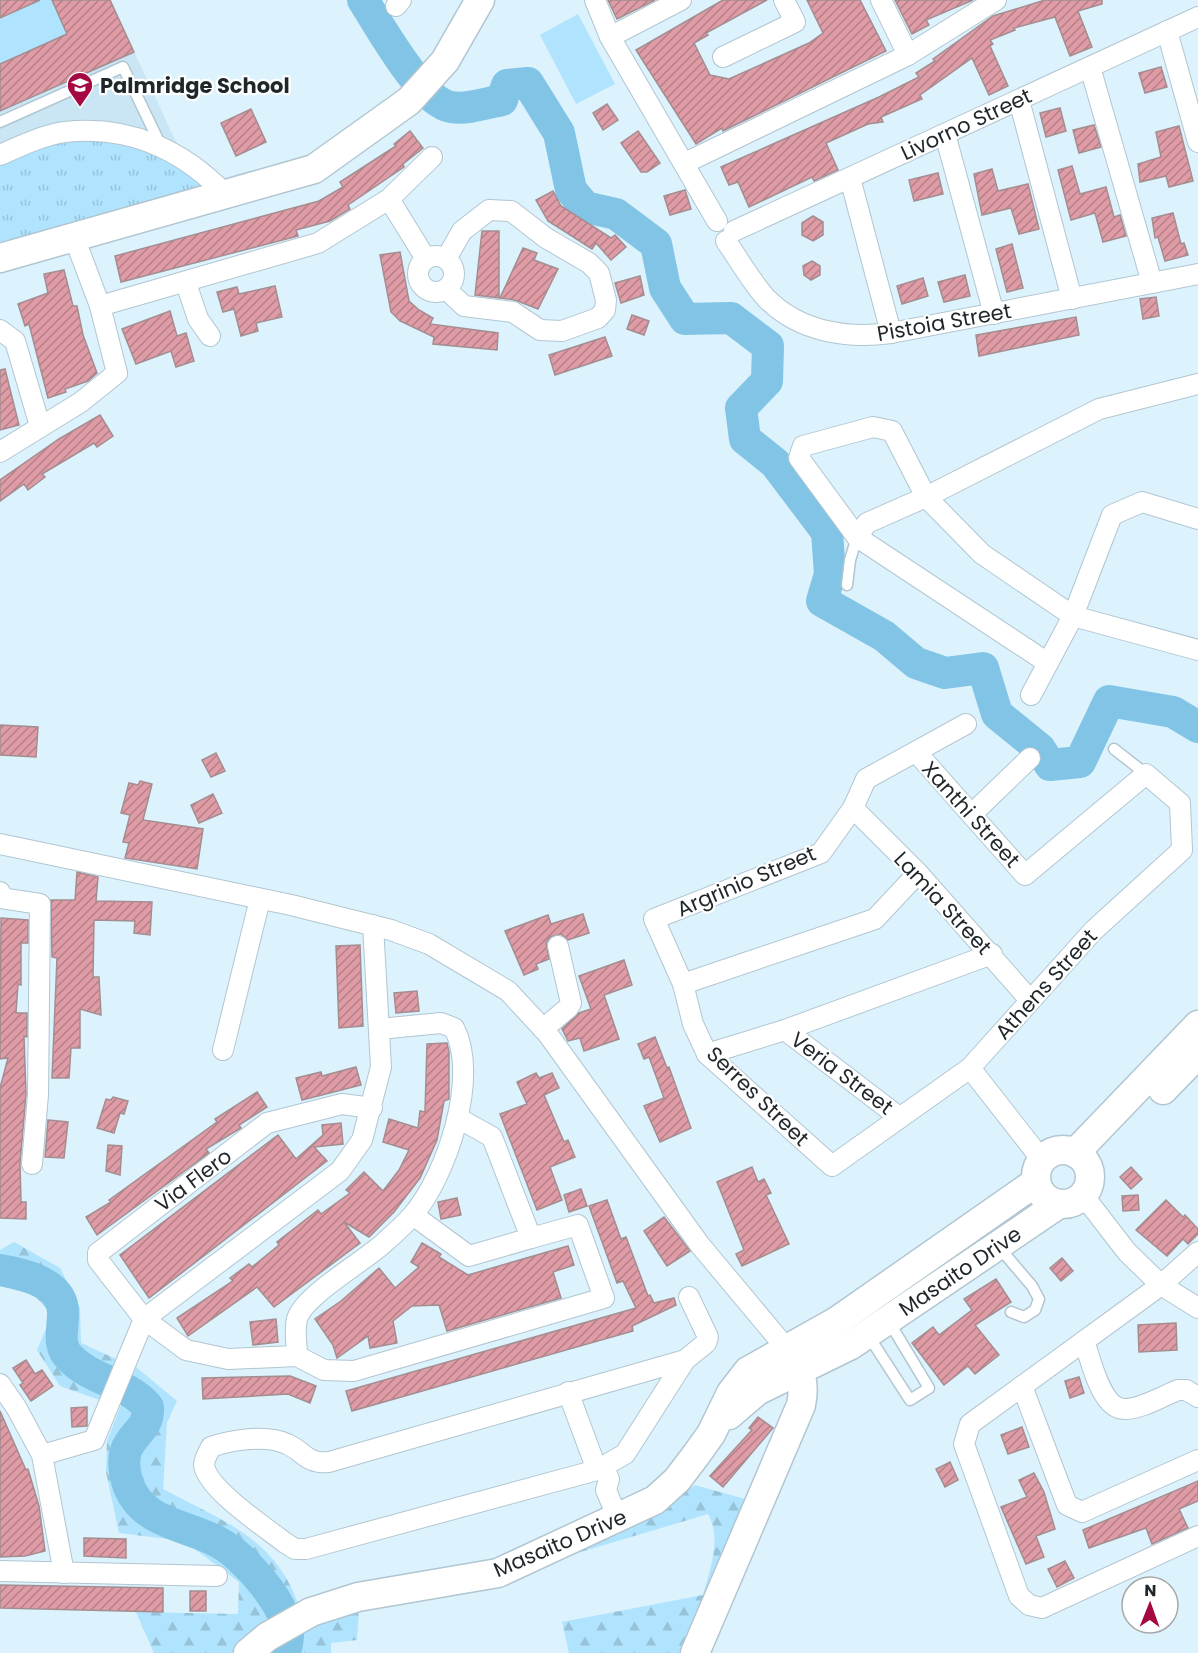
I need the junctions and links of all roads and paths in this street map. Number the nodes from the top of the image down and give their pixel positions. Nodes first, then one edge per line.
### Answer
1 (480, 0) edge
2 (595, 0) edge
3 (681, 0) edge
4 (784, 0) edge
5 (881, 0) edge
6 (996, 0) edge
7 (1195, 12) edge
8 (1167, 31) junction
9 (610, 37) junction
10 (908, 55) junction
11 (723, 57) dead end
12 (1090, 67) junction
13 (1019, 100) junction
14 (1194, 109) edge
15 (0, 122) edge
16 (945, 134) junction
17 (1198, 142) edge
18 (161, 146) junction
19 (0, 155) edge
20 (432, 157) dead end
21 (685, 163) junction
22 (850, 178) junction
23 (226, 195) junction
24 (389, 199) junction
25 (730, 236) junction
26 (74, 237) junction
27 (0, 258) edge
28 (426, 259) junction
29 (446, 259) junction
30 (1198, 274) edge
31 (186, 282) junction
32 (1152, 283) junction
33 (446, 289) junction
34 (1072, 299) junction
35 (100, 306) junction
36 (994, 314) junction
37 (0, 330) edge
38 (891, 333) junction
39 (210, 336) dead end
40 (1198, 384) edge
41 (40, 426) junction
42 (0, 452) edge
43 (927, 497) junction
44 (1198, 519) edge
45 (857, 537) junction
46 (847, 585) dead end
47 (1073, 616) junction
48 (1198, 650) edge
49 (1048, 663) junction
50 (1031, 695) dead end
51 (966, 724) dead end
52 (1114, 749) dead end
53 (917, 753) junction
54 (1030, 758) dead end
55 (1146, 774) junction
56 (853, 808) junction
57 (972, 814) junction
58 (0, 844) edge
59 (918, 873) junction
60 (0, 892) edge
61 (0, 898) edge
62 (260, 899) junction
63 (654, 919) joint
64 (373, 925) junction
65 (558, 946) dead end
66 (992, 954) junction
67 (683, 984) junction
68 (1030, 1000) junction
69 (1198, 1025) edge
70 (379, 1029) junction
71 (543, 1029) junction
72 (785, 1030) junction
73 (223, 1050) dead end
74 (707, 1054) junction
75 (1198, 1054) edge
76 (970, 1068) junction
77 (372, 1108) junction
78 (899, 1117) junction
79 (459, 1118) junction
80 (1082, 1160) junction
81 (32, 1164) dead end
82 (832, 1167) joint
83 (1039, 1171) junction
84 (1071, 1200) junction
85 (413, 1215) junction
86 (531, 1238) junction
87 (998, 1246) junction
88 (1198, 1252) edge
89 (1161, 1285) junction
90 (689, 1297) dead end
91 (1198, 1308) edge
92 (1011, 1312) dead end
93 (144, 1318) junction
94 (878, 1327) junction
95 (1084, 1341) junction
96 (297, 1356) junction
97 (793, 1359) junction
98 (685, 1360) junction
99 (0, 1384) edge
100 (1022, 1386) junction
101 (568, 1392) junction
102 (1198, 1397) edge
103 (42, 1455) junction
104 (1198, 1460) edge
105 (597, 1469) junction
106 (618, 1519) junction
107 (1198, 1536) edge
108 (0, 1571) edge
109 (64, 1573) junction
110 (217, 1576) dead end
111 (258, 1645) edge
112 (695, 1653) edge

1 - 23 street
2 - 9 street
3 - 9 street
4 - 11 street
5 - 10 street
6 - 10 street
7 - 8 street, Livorno Street
8 - 12 street, Livorno Street
8 - 14 street
9 - 21 street
10 - 21 street
12 - 13 street, Livorno Street
12 - 32 street
13 - 16 street, Livorno Street
13 - 34 street
14 - 17 street
15 - 18 lane
16 - 22 street, Livorno Street
16 - 36 street
18 - 19 street
18 - 23 street
20 - 24 street
21 - 25 street
22 - 25 street, Livorno Street
22 - 38 street
23 - 26 street
24 - 28 street
24 - 31 street
25 - 38 street, Pistoia Street
26 - 27 street
26 - 35 street
28 - 29 street
28 - 33 street
29 - 33 street
29 - 33 street
30 - 32 street, Pistoia Street
31 - 35 street
31 - 39 street
32 - 34 street, Pistoia Street
34 - 36 street, Pistoia Street
35 - 41 street
36 - 38 street, Pistoia Street
37 - 41 street
40 - 43 street
41 - 42 street
43 - 45 street
43 - 45 street
43 - 47 street
44 - 47 street
45 - 46 lane
45 - 49 street
47 - 48 street
47 - 49 street
49 - 50 street
51 - 53 street, Argrinio Street
52 - 55 lane
53 - 56 street, Argrinio Street
53 - 57 street, Xanthi Street
54 - 57 street
55 - 57 street, Xanthi Street
55 - 68 street, Athens Street
56 - 59 street, Lamia Street
56 - 63 street, Argrinio Street
58 - 62 street
59 - 66 street, Lamia Street
59 - 67 street
60 - 61 street
61 - 81 street
62 - 64 street
62 - 73 street
63 - 67 street, Serres Street
64 - 70 street
64 - 71 street
65 - 71 street
66 - 68 street, Lamia Street
66 - 72 street
67 - 74 street, Serres Street
68 - 76 street, Athens Street
69 - 80 street
70 - 77 street
70 - 79 street
71 - 97 street
72 - 74 street
72 - 78 street, Veria Street
74 - 82 street, Serres Street
75 - 80 street
76 - 78 street, Athens Street
76 - 83 street
77 - 93 street
77 - 93 street, Via Flero
78 - 82 street, Athens Street
79 - 85 street
79 - 86 street
80 - 83 street
80 - 84 street
83 - 84 street
83 - 97 street, Masaito Drive
84 - 87 street, Masaito Drive
84 - 89 street
85 - 86 street
85 - 96 street
86 - 96 street
87 - 92 lane
87 - 94 street, Masaito Drive
88 - 89 street
89 - 91 street
89 - 95 street
90 - 98 street
93 - 96 street
93 - 103 street
94 - 94 lane
94 - 97 street, Masaito Drive
95 - 100 street
95 - 102 street
97 - 106 street, Masaito Drive
97 - 112 street
98 - 101 street
98 - 105 street
99 - 103 street
100 - 104 street
100 - 107 street
101 - 105 street
101 - 105 street
103 - 109 street
105 - 106 street
106 - 111 street, Masaito Drive
108 - 109 street
109 - 110 street

